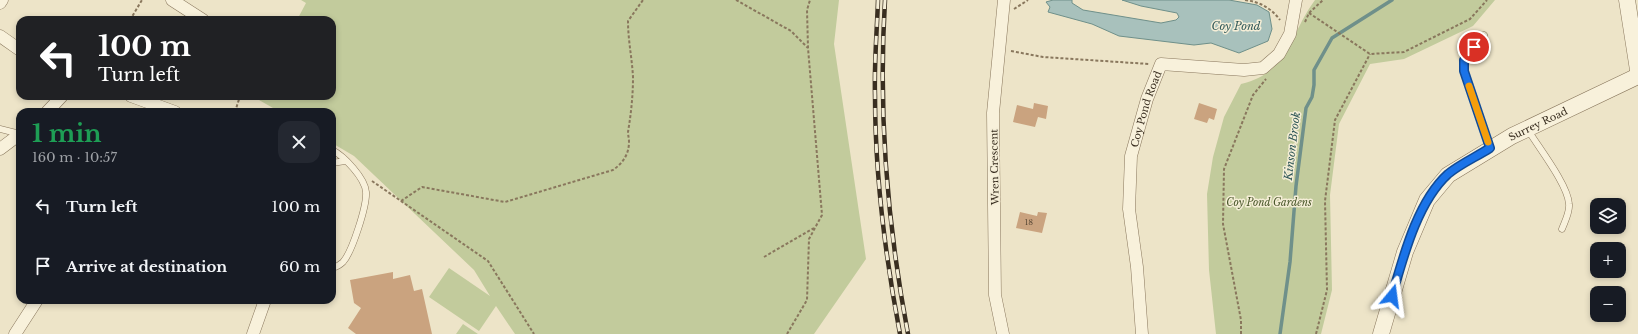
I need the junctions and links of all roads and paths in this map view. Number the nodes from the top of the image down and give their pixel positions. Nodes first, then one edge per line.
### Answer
1 (2, 0) edge
2 (142, 0) edge
3 (172, 0) edge
4 (643, 0) edge
5 (737, 0) edge
6 (810, 0) edge
7 (1004, 0) edge
8 (1028, 0) edge
9 (1245, 0) edge
10 (1296, 0) edge
11 (1323, 0) edge
12 (1487, 0) edge
13 (1626, 0) edge
14 (0, 3) edge
15 (1012, 11) dead end
16 (1309, 13) junction
17 (132, 16) edge
18 (197, 16) edge
19 (1303, 27) dead end
20 (1290, 34) junction
21 (1484, 35) dead end
22 (0, 36) edge
23 (16, 47) edge
24 (808, 48) junction
25 (999, 48) junction
26 (1370, 54) junction
27 (1161, 64) junction
28 (1638, 70) edge
29 (1269, 76) dead end
30 (1638, 76) edge
31 (58, 100) edge
32 (140, 100) edge
33 (51, 108) edge
34 (158, 108) edge
35 (1528, 128) junction
36 (0, 129) edge
37 (16, 133) edge
38 (16, 137) edge
39 (1490, 148) junction
40 (0, 149) edge
41 (336, 152) edge
42 (345, 161) junction
43 (336, 162) edge
44 (356, 170) junction
45 (401, 201) junction
46 (815, 228) junction
47 (1562, 229) dead end
48 (764, 257) dead end
49 (336, 266) edge
50 (34, 304) edge
51 (264, 304) edge
52 (15, 334) edge
53 (253, 334) edge
54 (534, 334) edge
55 (787, 334) edge
56 (1003, 334) edge
57 (1142, 334) edge
58 (1241, 334) edge
59 (1316, 334) edge
60 (1381, 334) edge

1 - 14 street
2 - 17 path
3 - 18 street
4 - 45 path
5 - 24 path
6 - 24 path
7 - 25 street, Wren Crescent
8 - 15 path
9 - 20 path
10 - 20 street, Coy Pond Road
11 - 16 path
12 - 26 path
13 - 28 street
16 - 19 path
16 - 26 path
20 - 27 street, Coy Pond Road
21 - 39 lane
22 - 23 street
24 - 46 path
25 - 27 path
25 - 56 street, Wren Crescent
26 - 59 path
27 - 57 street, Coy Pond Road
29 - 58 path
30 - 35 street, Surrey Road
31 - 33 street
32 - 34 street
35 - 39 street, Surrey Road
35 - 47 lane
36 - 37 lane
38 - 40 street
39 - 60 street, Surrey Road
41 - 42 lane
42 - 43 lane
42 - 44 lane
44 - 45 path
44 - 49 lane
45 - 54 path
46 - 48 path
46 - 55 path
50 - 52 street
51 - 53 street

